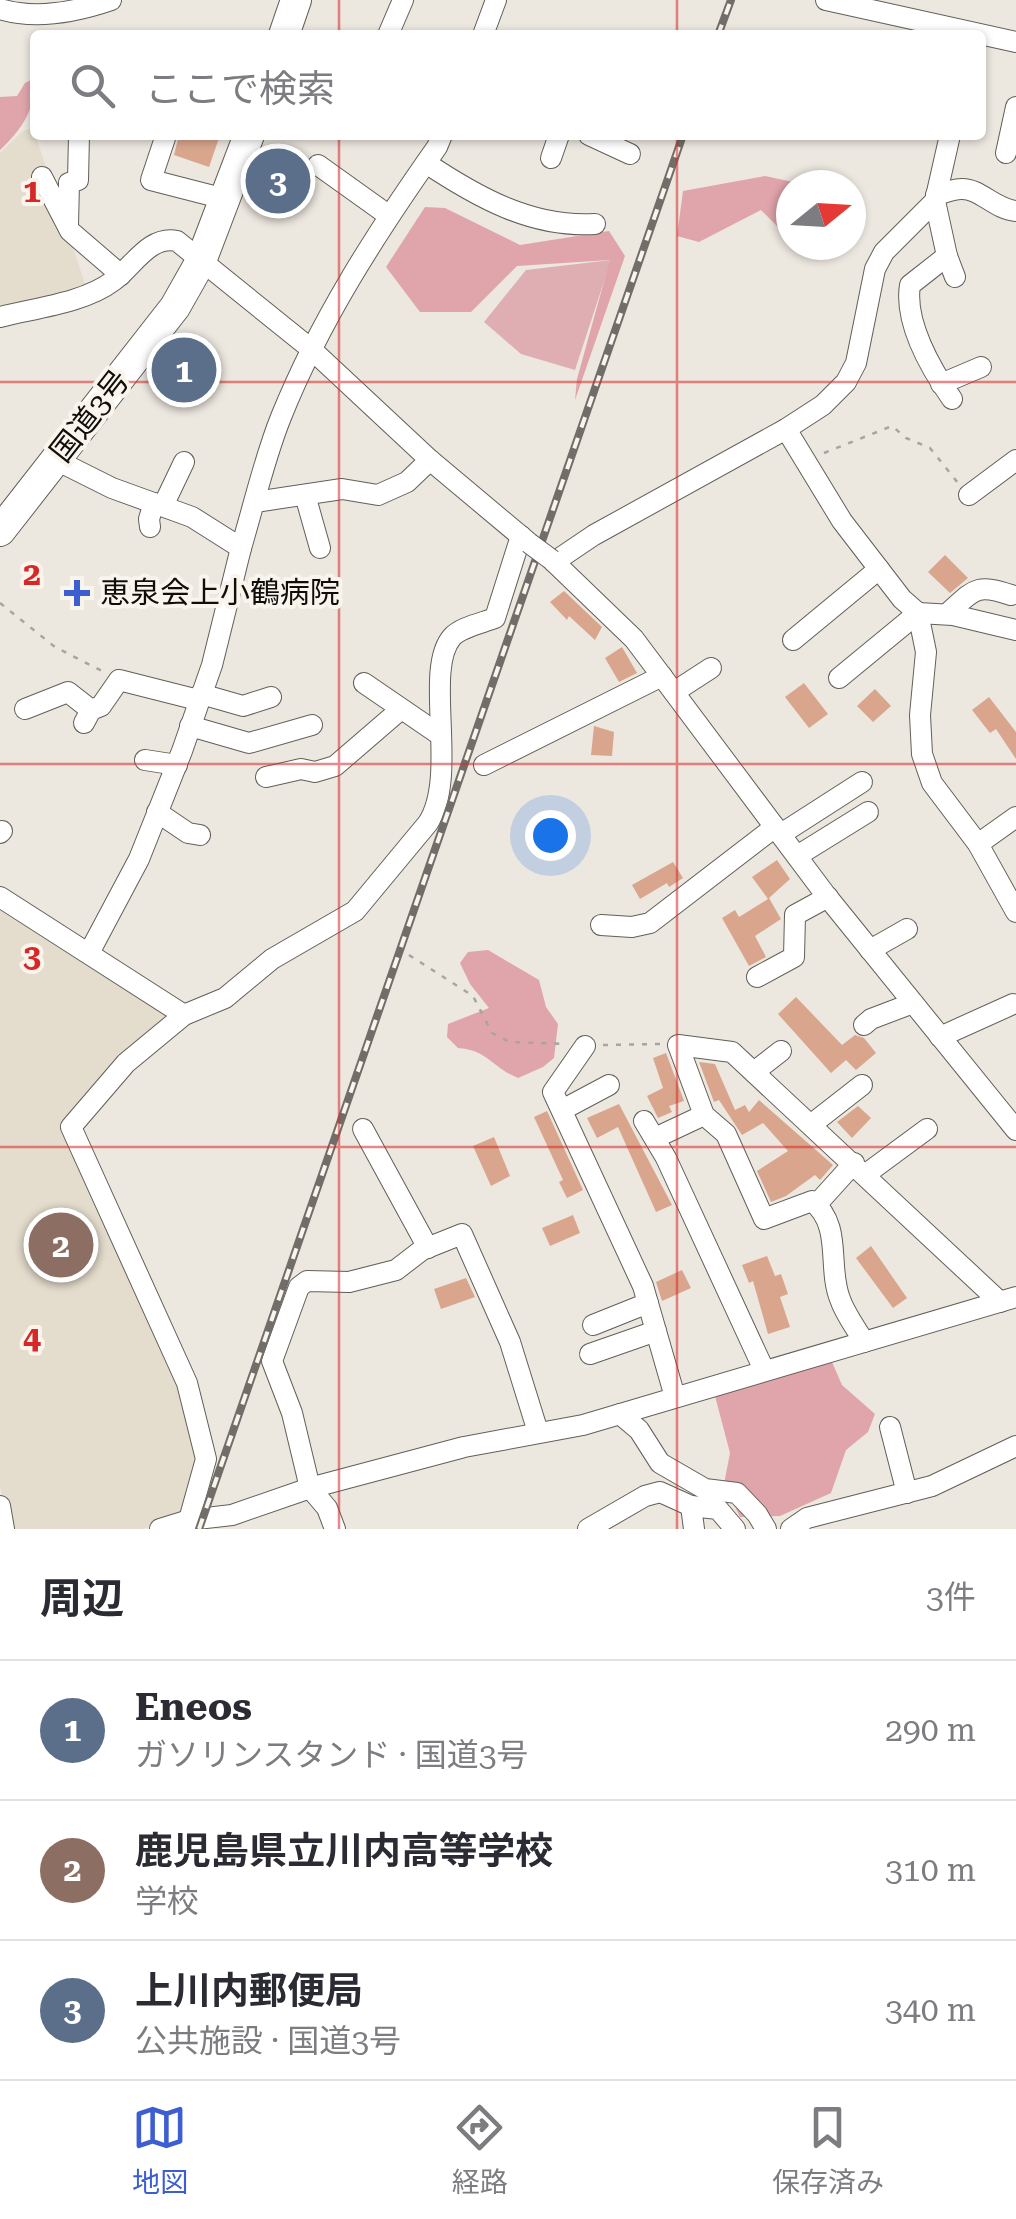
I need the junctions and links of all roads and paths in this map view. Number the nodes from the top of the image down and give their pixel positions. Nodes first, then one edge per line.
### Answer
1 (111, 0) edge
2 (296, 0) edge
3 (403, 0) edge
4 (496, 0) edge
5 (826, 0) edge
6 (0, 9) edge
7 (286, 30) edge
8 (390, 30) edge
9 (485, 30) edge
10 (956, 30) edge
11 (986, 36) edge
12 (1016, 42) edge
13 (1016, 107) edge
14 (79, 140) edge
15 (164, 140) edge
16 (247, 140) edge
17 (439, 140) edge
18 (557, 140) edge
19 (600, 140) edge
20 (949, 140) edge
21 (630, 154) dead end
22 (1006, 154) dead end
23 (551, 158) dead end
24 (426, 162) junction
25 (318, 165) dead end
26 (42, 177) dead end
27 (936, 198) junction
28 (226, 199) junction
29 (1016, 211) edge
30 (388, 215) junction
31 (594, 224) dead end
32 (68, 228) junction
33 (144, 251) junction
34 (95, 252) junction
35 (947, 256) junction
36 (201, 261) junction
37 (121, 275) junction
38 (956, 277) dead end
39 (0, 317) edge
40 (311, 349) junction
41 (981, 367) dead end
42 (786, 429) junction
43 (56, 460) junction
44 (430, 460) junction
45 (807, 460) junction
46 (1016, 460) edge
47 (184, 462) dead end
48 (305, 495) junction
49 (968, 495) joint
50 (255, 502) junction
51 (159, 505) junction
52 (150, 528) dead end
53 (0, 531) edge
54 (525, 539) junction
55 (241, 548) junction
56 (320, 548) dead end
57 (553, 561) junction
58 (893, 576) junction
59 (1011, 595) dead end
60 (0, 604) edge
61 (918, 613) junction
62 (947, 614) junction
63 (1014, 626) edge
64 (793, 640) dead end
65 (711, 668) dead end
66 (839, 678) dead end
67 (119, 680) junction
68 (364, 683) dead end
69 (668, 684) junction
70 (200, 697) junction
71 (271, 698) dead end
72 (25, 709) dead end
73 (400, 710) junction
74 (312, 725) dead end
75 (190, 726) junction
76 (440, 736) junction
77 (145, 760) dead end
78 (176, 765) junction
79 (484, 765) dead end
80 (266, 777) dead end
81 (862, 782) dead end
82 (158, 812) junction
83 (868, 812) dead end
84 (1016, 818) edge
85 (778, 831) junction
86 (200, 836) dead end
87 (978, 844) junction
88 (797, 856) junction
89 (0, 896) edge
90 (828, 898) junction
91 (1016, 912) edge
92 (601, 925) dead end
93 (907, 929) dead end
94 (870, 950) junction
95 (89, 953) junction
96 (409, 955) dead end
97 (757, 978) dead end
98 (913, 1003) junction
99 (1013, 1004) dead end
100 (184, 1015) junction
101 (864, 1025) dead end
102 (940, 1036) junction
103 (678, 1045) junction
104 (585, 1046) junction
105 (781, 1051) dead end
106 (754, 1072) junction
107 (862, 1084) dead end
108 (608, 1085) dead end
109 (562, 1110) junction
110 (704, 1115) junction
111 (812, 1124) junction
112 (927, 1129) dead end
113 (363, 1130) dead end
114 (1016, 1130) edge
115 (860, 1168) junction
116 (817, 1204) junction
117 (428, 1248) junction
118 (1008, 1299) edge
119 (648, 1303) junction
120 (593, 1325) dead end
121 (656, 1331) junction
122 (864, 1342) junction
123 (590, 1354) dead end
124 (764, 1370) junction
125 (675, 1396) junction
126 (620, 1414) junction
127 (890, 1427) dead end
128 (538, 1432) junction
129 (1016, 1446) edge
130 (310, 1488) junction
131 (907, 1493) junction
132 (0, 1506) edge
133 (691, 1506) junction
134 (188, 1520) junction
135 (4, 1529) edge
136 (160, 1529) edge
137 (335, 1529) edge
138 (588, 1529) edge
139 (694, 1529) edge
140 (735, 1529) edge
141 (766, 1529) edge
142 (791, 1529) edge

1 - 6 street
2 - 7 highway
3 - 8 street
4 - 9 street
5 - 10 street
11 - 12 street
13 - 22 street
14 - 32 street
15 - 28 street
16 - 28 highway, 国道3号
17 - 24 street
18 - 23 street
19 - 21 street
20 - 27 street
24 - 30 street
24 - 31 street
25 - 30 street
26 - 32 street
27 - 29 street
27 - 35 street
27 - 42 street
28 - 36 highway, 国道3号
30 - 40 street
32 - 34 street
33 - 34 street
33 - 36 street
33 - 37 street
34 - 37 street
35 - 38 street
35 - 41 street
36 - 40 street
36 - 43 highway, 国道3号
37 - 39 street
40 - 44 street
40 - 50 street
42 - 45 street
42 - 57 street
43 - 51 street
43 - 53 highway, 国道3号
44 - 48 street
44 - 54 street
45 - 49 path
45 - 58 street
46 - 49 street
47 - 51 street
48 - 50 street
48 - 56 street
50 - 55 street
51 - 52 street
51 - 55 street
54 - 57 street, bridge
54 - 76 street
55 - 70 street
57 - 69 street
58 - 61 street
58 - 64 street
59 - 62 street
60 - 67 path
61 - 62 street
61 - 66 street
61 - 87 street
62 - 63 street
65 - 69 street
67 - 70 street
67 - 72 street
68 - 73 street
69 - 79 street
69 - 85 street
70 - 71 street
70 - 75 street
73 - 76 street
73 - 80 street
74 - 75 street
75 - 78 street
76 - 100 street
77 - 78 street
78 - 82 street
81 - 85 street
82 - 86 street
82 - 95 street
83 - 88 street
84 - 87 street
85 - 88 street
85 - 92 street
87 - 91 street
88 - 90 street
89 - 95 street
90 - 94 street
90 - 97 street
93 - 94 street
94 - 98 street
95 - 100 street
96 - 104 path
98 - 101 street
98 - 102 street
99 - 102 street
100 - 134 street
102 - 114 street
103 - 104 path
103 - 106 street
103 - 110 street
104 - 109 street
105 - 106 street
106 - 111 street
107 - 111 street
108 - 109 street
109 - 119 street
110 - 116 street
110 - 124 street
111 - 115 street
112 - 115 street
113 - 117 street
115 - 116 street
115 - 118 street
116 - 122 street
117 - 128 street
117 - 130 street
118 - 122 street
119 - 120 street
119 - 121 street
121 - 123 street
121 - 125 street
122 - 124 street
124 - 125 street
125 - 126 street
126 - 128 street
126 - 141 street
127 - 131 street
128 - 130 street
129 - 131 street
130 - 134 street
130 - 137 street
131 - 142 street
132 - 135 street
133 - 138 street
133 - 139 street
133 - 140 street
134 - 136 street

